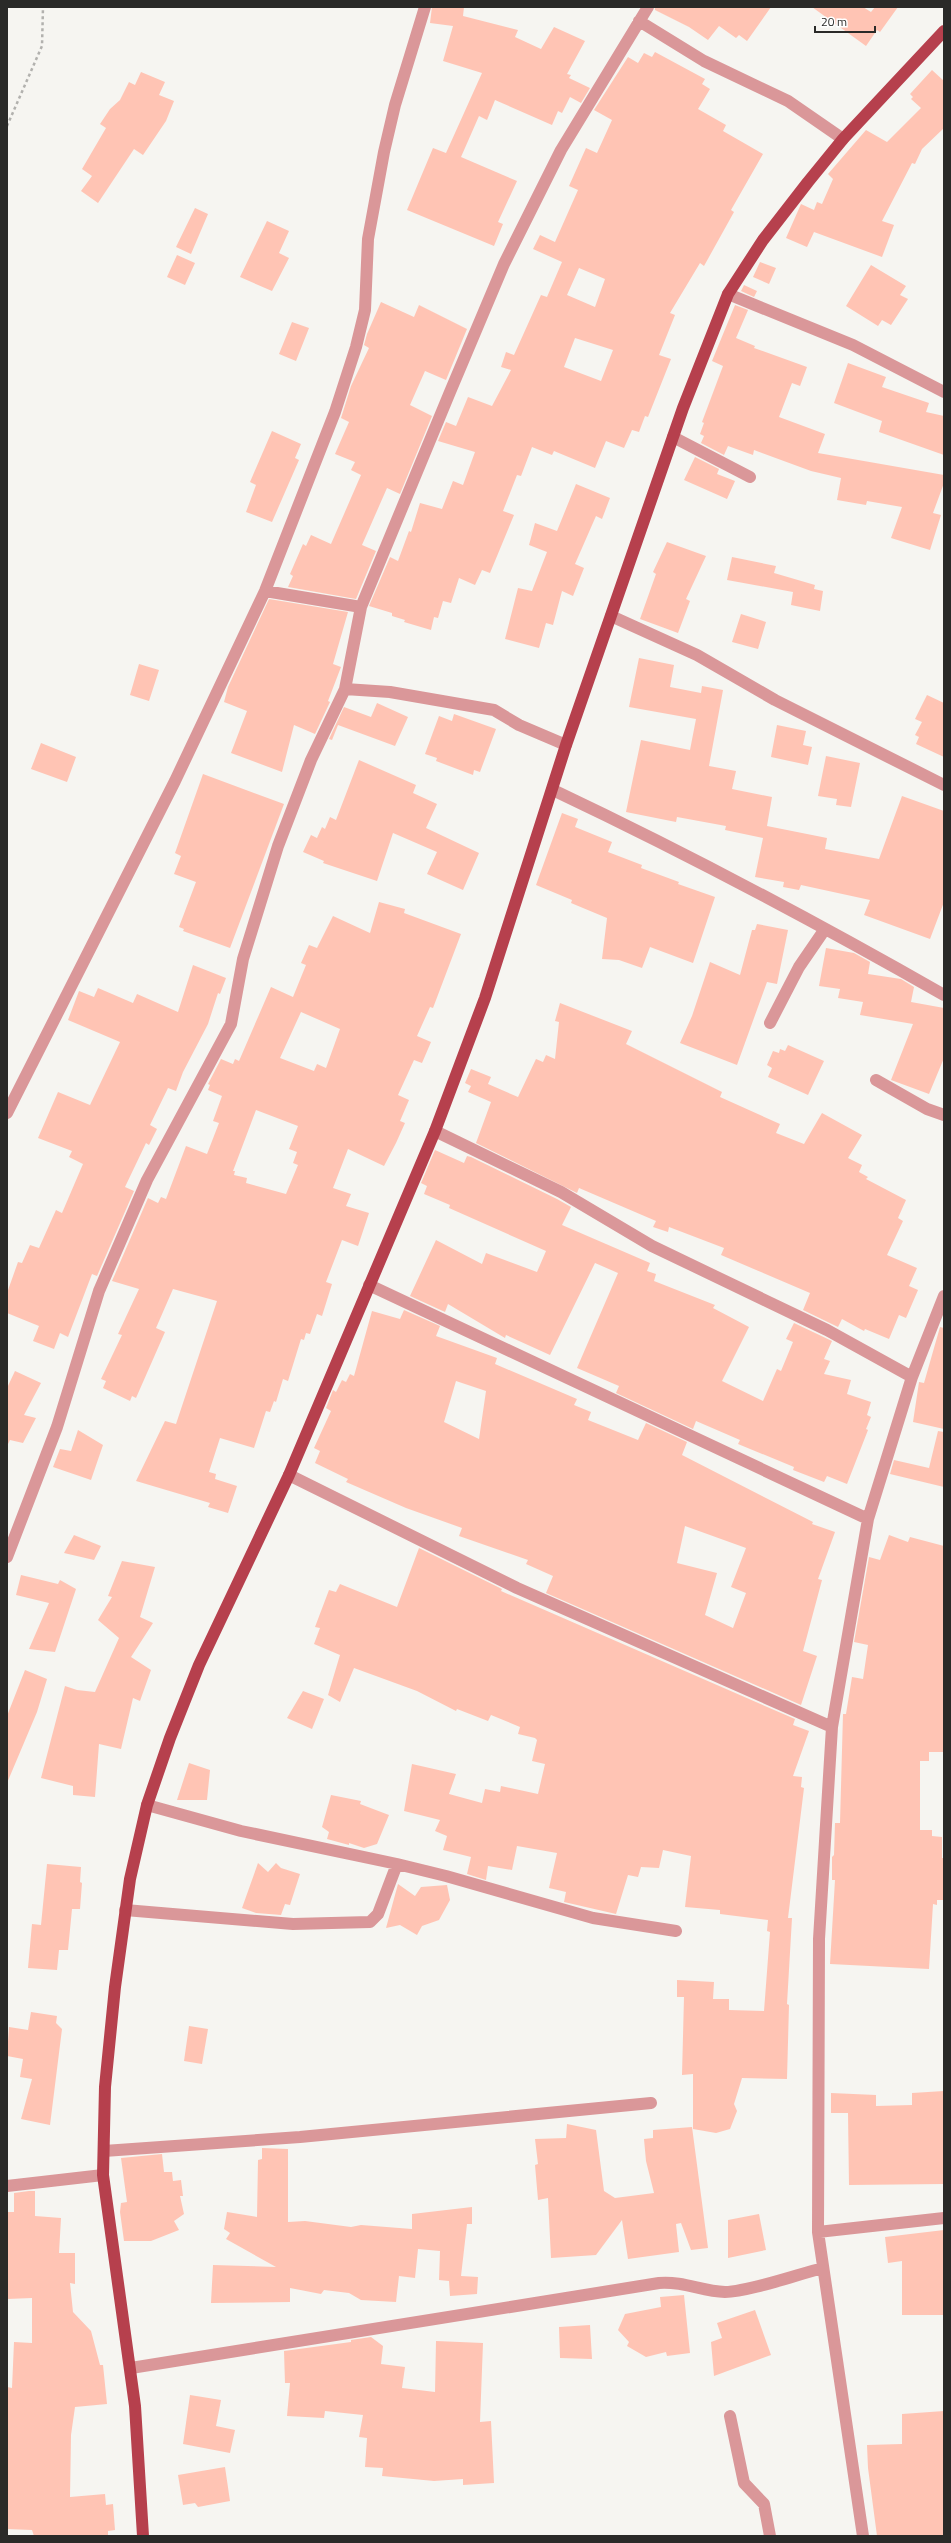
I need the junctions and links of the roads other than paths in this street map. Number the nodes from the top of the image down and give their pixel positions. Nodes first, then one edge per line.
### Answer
1 (425, 7) edge
2 (648, 7) edge
3 (639, 21) junction
4 (944, 31) edge
5 (843, 139) junction
6 (728, 294) junction
7 (944, 392) edge
8 (673, 437) junction
9 (750, 477) dead end
10 (265, 591) junction
11 (362, 607) junction
12 (611, 616) junction
13 (345, 689) junction
14 (566, 744) junction
15 (944, 785) edge
16 (553, 790) junction
17 (825, 929) junction
18 (944, 995) edge
19 (770, 1024) dead end
20 (876, 1080) dead end
21 (7, 1113) edge
22 (944, 1114) edge
23 (435, 1131) junction
24 (369, 1285) junction
25 (944, 1296) edge
26 (912, 1377) junction
27 (289, 1475) junction
28 (868, 1518) junction
29 (7, 1557) edge
30 (832, 1727) junction
31 (147, 1805) junction
32 (396, 1864) junction
33 (125, 1910) junction
34 (676, 1931) dead end
35 (651, 2103) dead end
36 (104, 2151) junction
37 (103, 2175) junction
38 (7, 2186) edge
39 (944, 2218) edge
40 (818, 2232) junction
41 (823, 2268) junction
42 (131, 2368) junction
43 (730, 2416) dead end
44 (143, 2536) edge
45 (770, 2536) edge
46 (862, 2536) edge

1 - 10 street
2 - 3 street
3 - 5 street
3 - 11 street
4 - 5 main road
5 - 6 main road
6 - 7 street
6 - 8 main road
8 - 9 street
8 - 12 main road
10 - 11 street
10 - 21 street
11 - 13 street
12 - 14 main road
12 - 15 street
13 - 14 street
13 - 29 street
14 - 16 main road
16 - 17 street
16 - 23 main road
17 - 18 street
17 - 19 street
20 - 22 street
23 - 24 main road
23 - 26 street
24 - 27 main road
24 - 28 street
25 - 26 street
26 - 28 street
27 - 30 street
27 - 31 main road
28 - 30 street
30 - 40 street
31 - 32 street
31 - 33 main road
32 - 33 street
32 - 34 street
33 - 36 main road
35 - 36 street
36 - 37 main road
37 - 38 street
37 - 42 main road
39 - 40 street
40 - 41 street
41 - 42 street
41 - 46 street
42 - 44 main road
43 - 45 street

